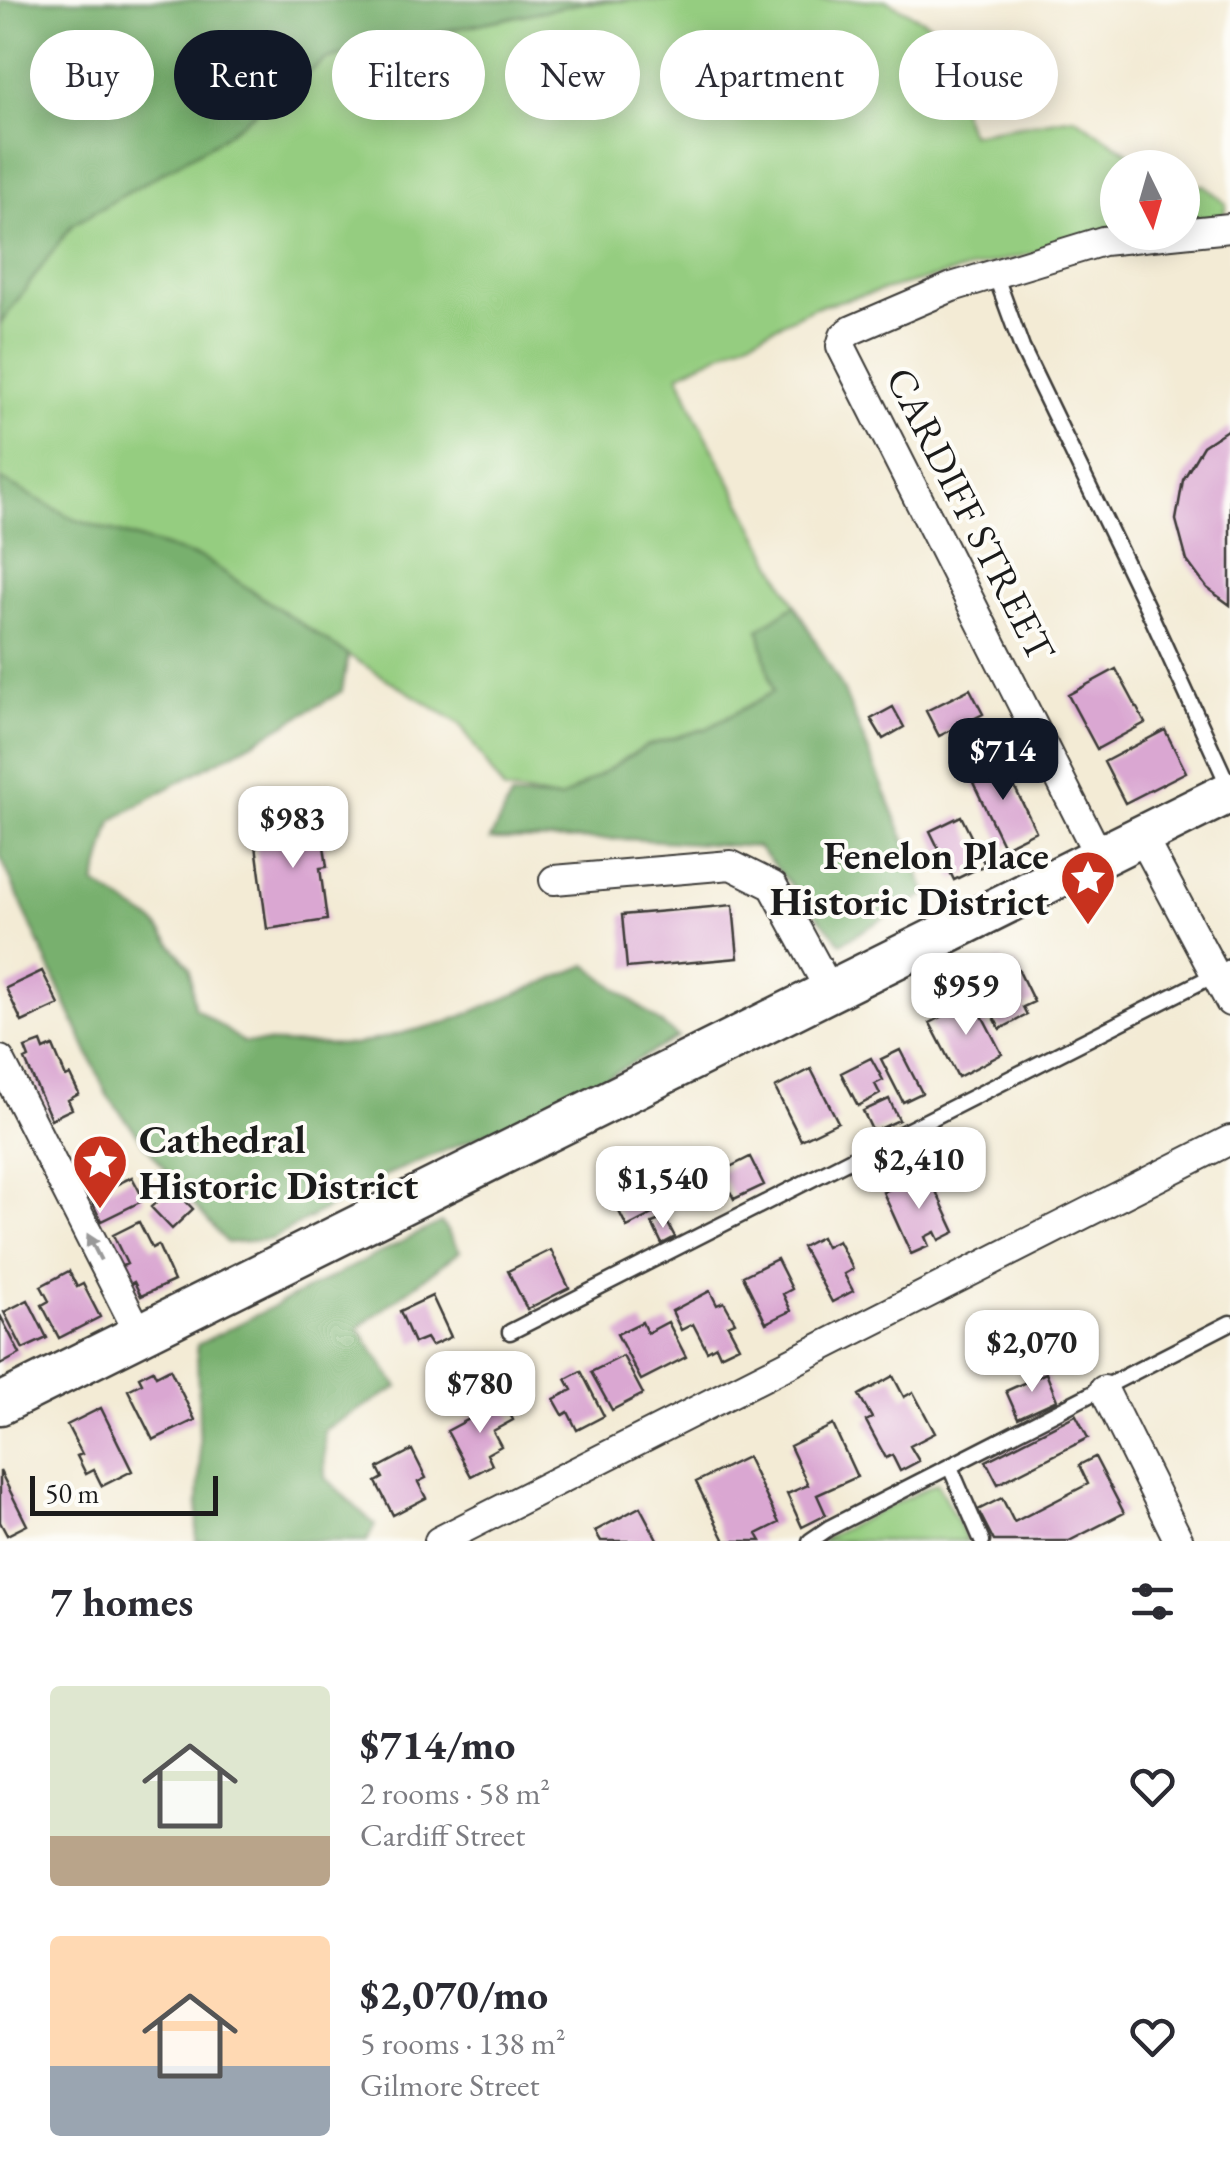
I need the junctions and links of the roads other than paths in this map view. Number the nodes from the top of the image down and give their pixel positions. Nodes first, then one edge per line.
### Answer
1 (1230, 228) edge
2 (995, 274) junction
3 (1230, 791) edge
4 (1142, 836) junction
5 (1100, 858) junction
6 (554, 880) dead end
7 (1223, 970) edge
8 (829, 989) junction
9 (1230, 1002) edge
10 (0, 1060) edge
11 (1230, 1140) edge
12 (1230, 1323) edge
13 (510, 1332) dead end
14 (139, 1333) junction
15 (1104, 1390) junction
16 (0, 1404) edge
17 (950, 1467) junction
18 (1168, 1537) edge
19 (439, 1541) edge
20 (810, 1541) edge
21 (982, 1541) edge

1 - 2 street
2 - 3 lane
2 - 5 street, CARDIFF STREET
3 - 4 street
4 - 5 street
4 - 7 street
5 - 8 street
6 - 8 street
7 - 9 street
7 - 13 lane
8 - 14 street
14 -> 10 street
11 - 19 street
12 - 15 lane
14 - 16 street
15 - 17 lane
15 - 18 street
17 - 20 lane
17 - 21 lane

